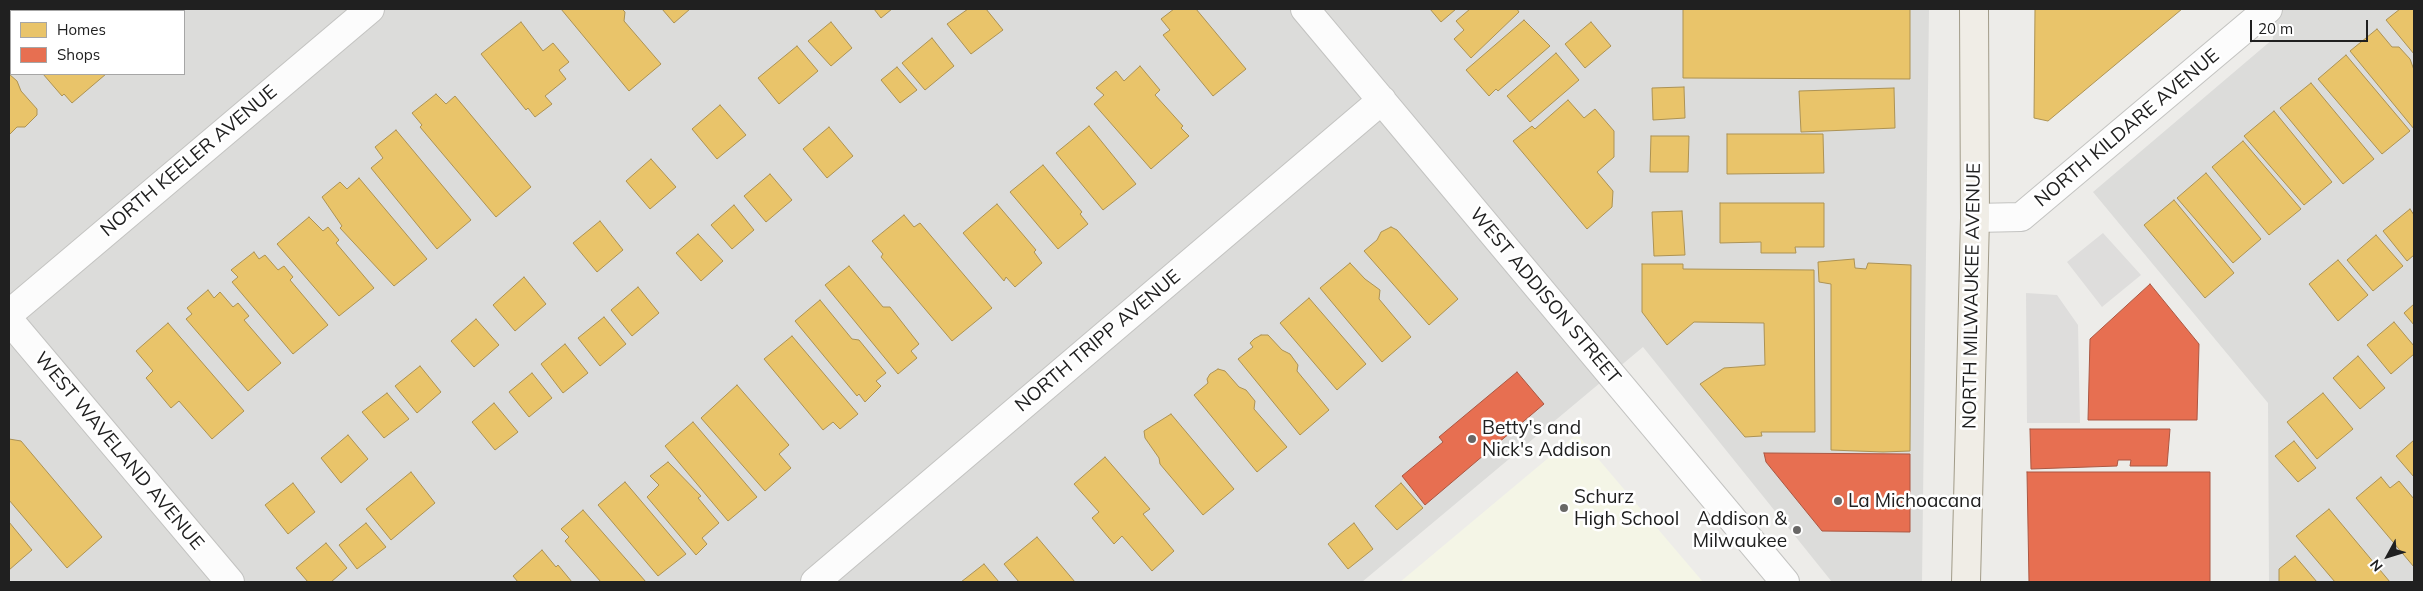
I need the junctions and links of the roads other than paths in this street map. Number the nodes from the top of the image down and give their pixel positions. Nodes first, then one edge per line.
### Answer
1 (370, 9) edge
2 (1305, 9) edge
3 (1974, 9) edge
4 (2268, 9) edge
5 (1382, 100) junction
6 (1974, 218) junction
7 (9, 314) edge
8 (9, 320) edge
9 (230, 582) edge
10 (815, 582) edge
11 (1785, 582) edge
12 (1966, 582) edge

1 - 7 street, NORTH KEELER AVENUE
2 - 5 street, WEST ADDISON STREET
3 - 6 main road, NORTH MILWAUKEE AVENUE
4 - 6 street, NORTH KILDARE AVENUE
5 - 10 street, NORTH TRIPP AVENUE
5 - 11 street, WEST ADDISON STREET
6 - 12 main road, NORTH MILWAUKEE AVENUE
8 - 9 street, WEST WAVELAND AVENUE

